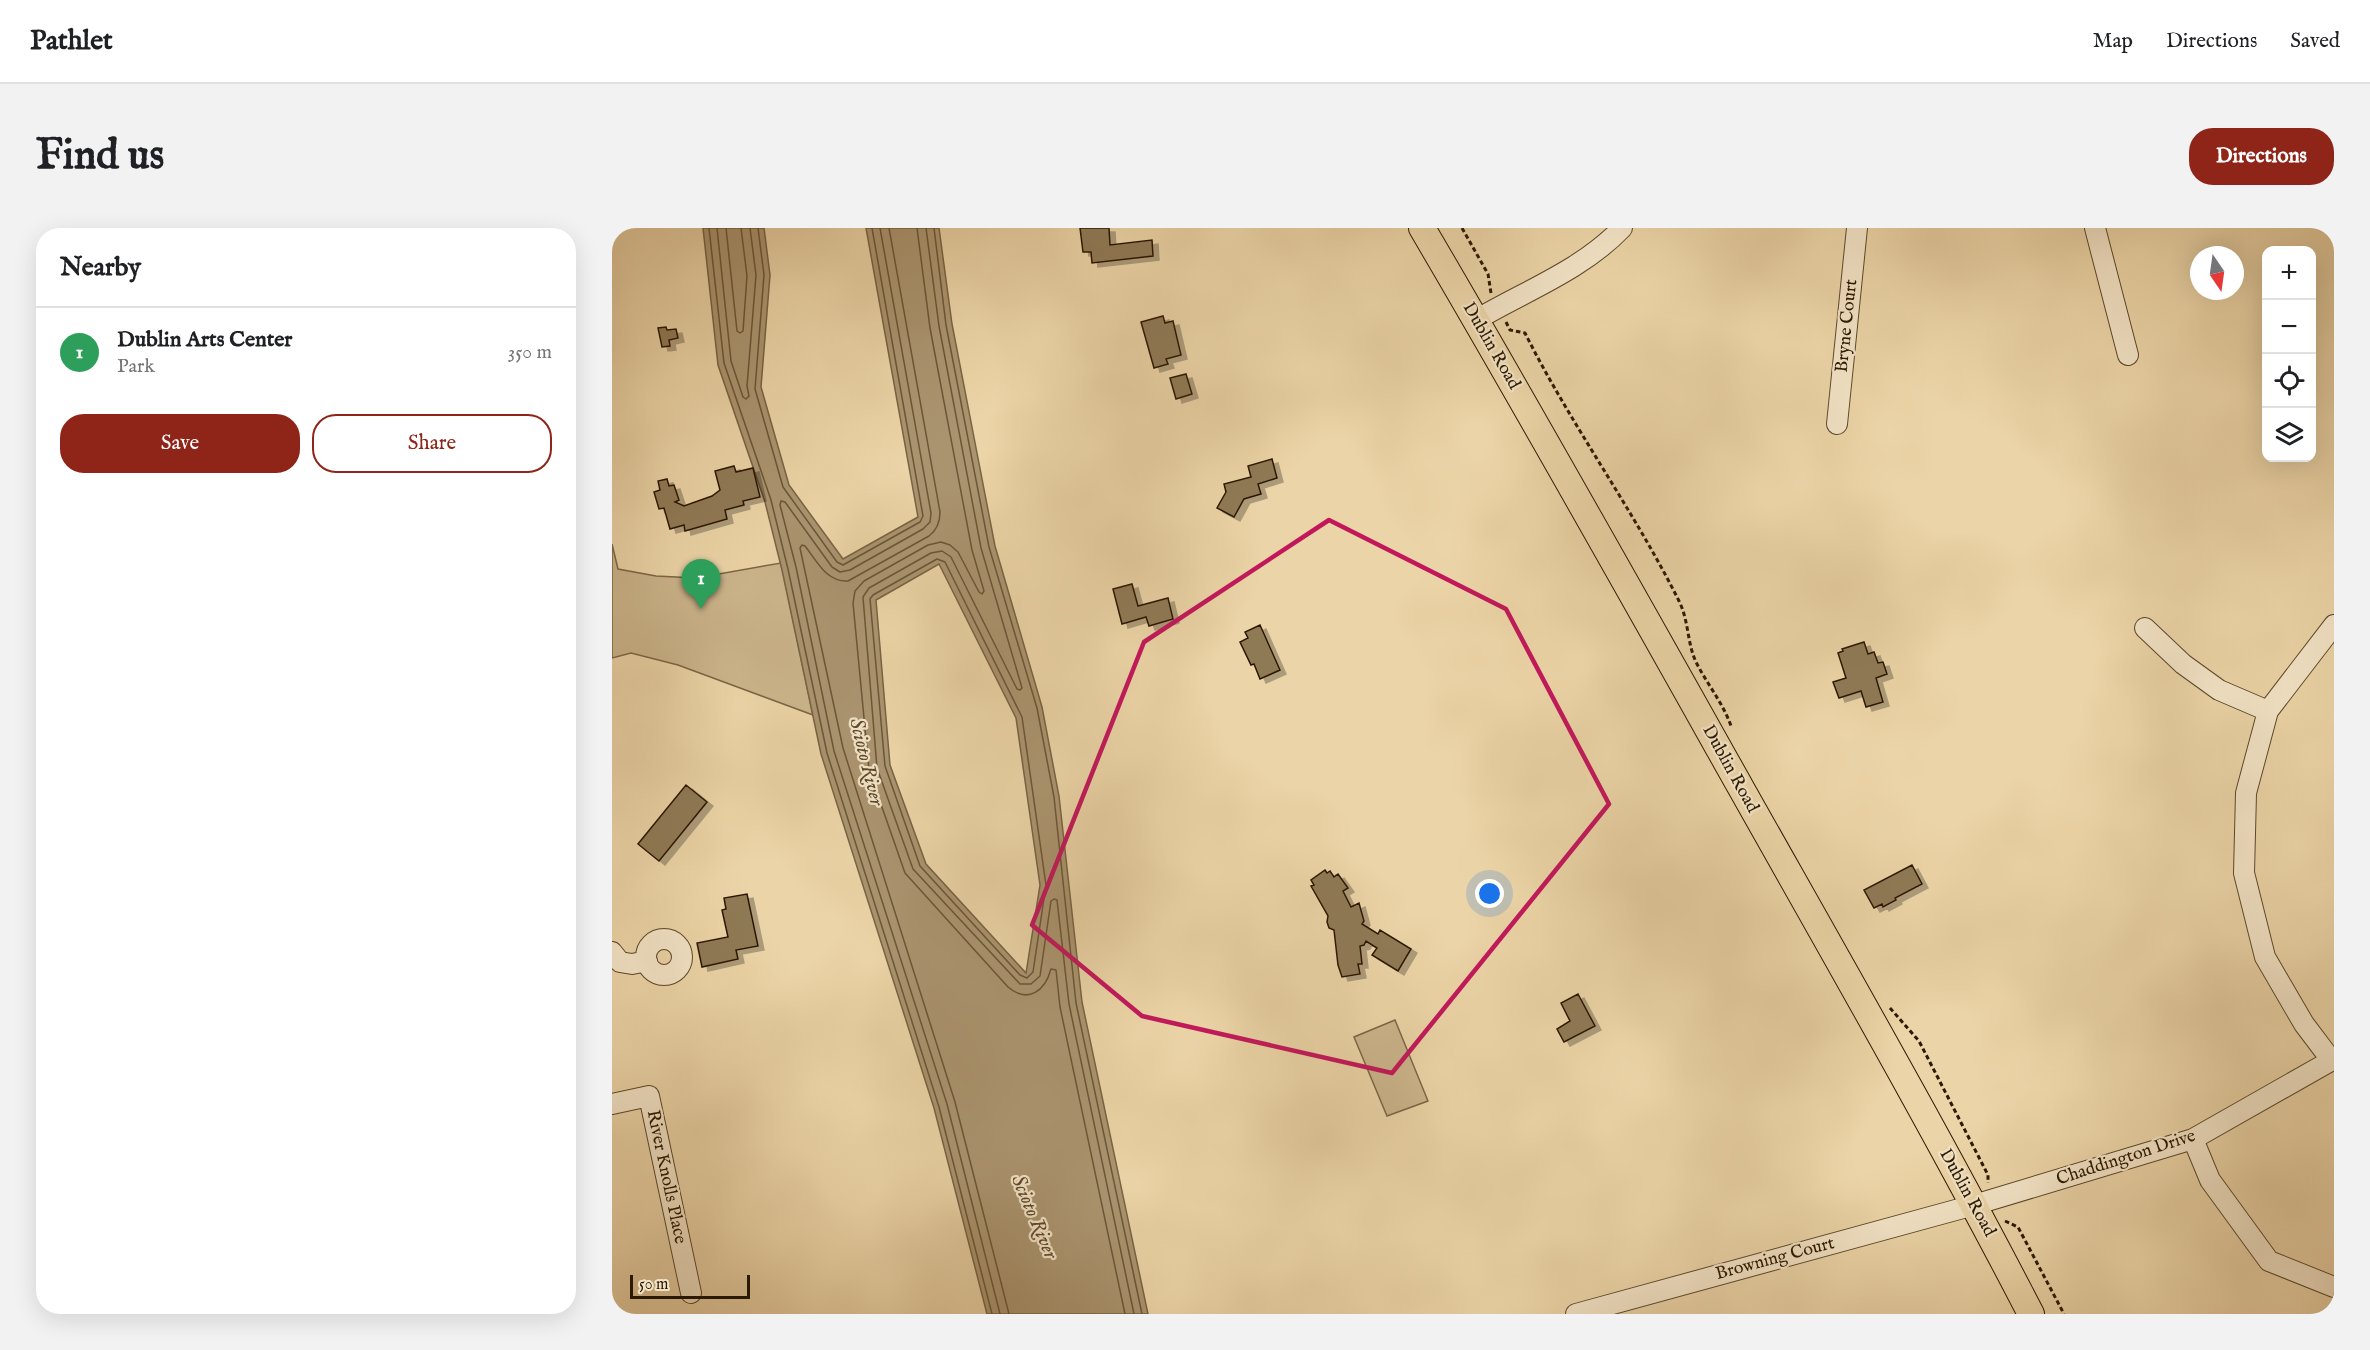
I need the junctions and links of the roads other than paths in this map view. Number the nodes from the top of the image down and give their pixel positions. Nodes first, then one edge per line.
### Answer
1 (1422, 228) edge
2 (1622, 228) edge
3 (1857, 228) edge
4 (2095, 228) edge
5 (1476, 320) junction
6 (2128, 355) dead end
7 (1837, 424) dead end
8 (2334, 625) edge
9 (2145, 628) dead end
10 (2268, 711) junction
11 (612, 952) edge
12 (647, 962) dead end
13 (2333, 1060) edge
14 (612, 1104) edge
15 (2193, 1139) junction
16 (1983, 1202) junction
17 (2334, 1287) edge
18 (690, 1293) dead end
19 (1576, 1314) edge
20 (2031, 1314) edge

1 - 5 main road, Dublin Road
2 - 5 street
3 - 7 street, Bryne Court
4 - 6 street
5 - 16 main road, Dublin Road
8 - 10 street
9 - 10 street
10 - 13 street
11 - 12 street
13 - 15 street, Chaddington Drive
14 - 18 street, River Knolls Place
15 - 16 street, Chaddington Drive
15 - 17 street
16 - 19 street, Browning Court
16 - 20 main road, Dublin Road

